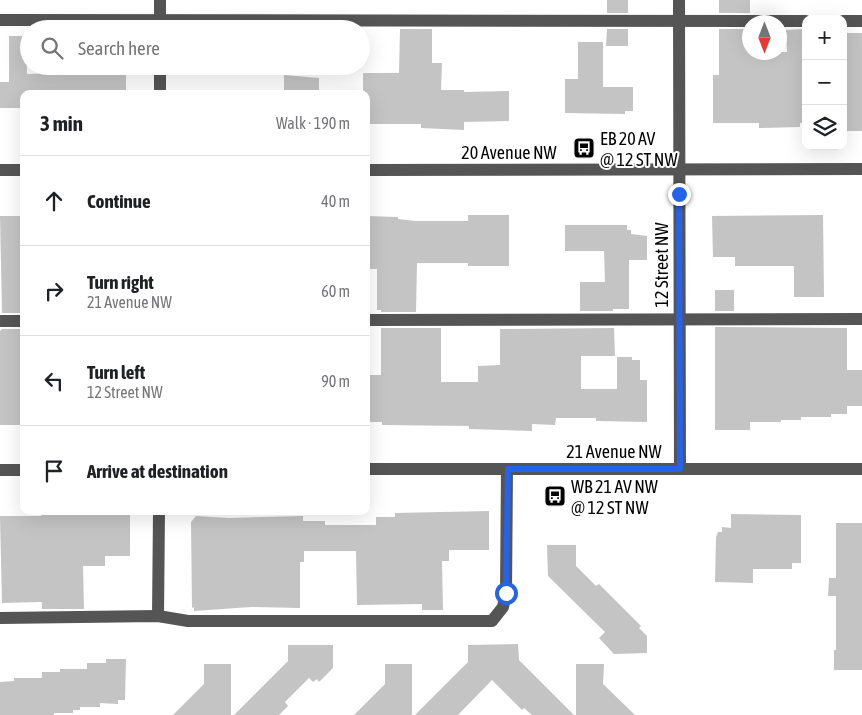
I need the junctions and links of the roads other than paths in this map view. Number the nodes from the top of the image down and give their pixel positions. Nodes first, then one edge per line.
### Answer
1 (160, 0) edge
2 (678, 0) edge
3 (0, 20) edge
4 (20, 20) edge
5 (160, 20) edge
6 (679, 21) junction
7 (802, 21) edge
8 (847, 21) edge
9 (862, 21) edge
10 (370, 23) edge
11 (160, 75) edge
12 (160, 90) edge
13 (679, 169) junction
14 (862, 169) edge
15 (0, 170) edge
16 (20, 170) edge
17 (370, 170) edge
18 (679, 319) junction
19 (862, 319) edge
20 (370, 320) edge
21 (20, 321) edge
22 (0, 322) edge
23 (370, 469) edge
24 (508, 469) junction
25 (680, 469) junction
26 (862, 469) edge
27 (0, 470) edge
28 (20, 470) edge
29 (159, 515) edge
30 (158, 616) junction
31 (0, 618) edge

1 - 5 street
2 - 6 street, 12 Street NW
3 - 4 street
6 - 7 street
6 - 10 street
6 - 13 street, 12 Street NW
8 - 9 street
11 - 12 street
13 - 14 street, 20 Avenue NW
13 - 17 street, 20 Avenue NW
13 - 18 street, 12 Street NW
15 - 16 street
18 - 19 street
18 - 20 street
18 - 25 street, 12 Street NW
21 - 22 street
23 - 24 street, 21 Avenue NW
24 - 25 street, 21 Avenue NW
24 - 30 street
25 - 26 street, 21 Avenue NW
27 - 28 street
29 - 30 street
30 - 31 street

